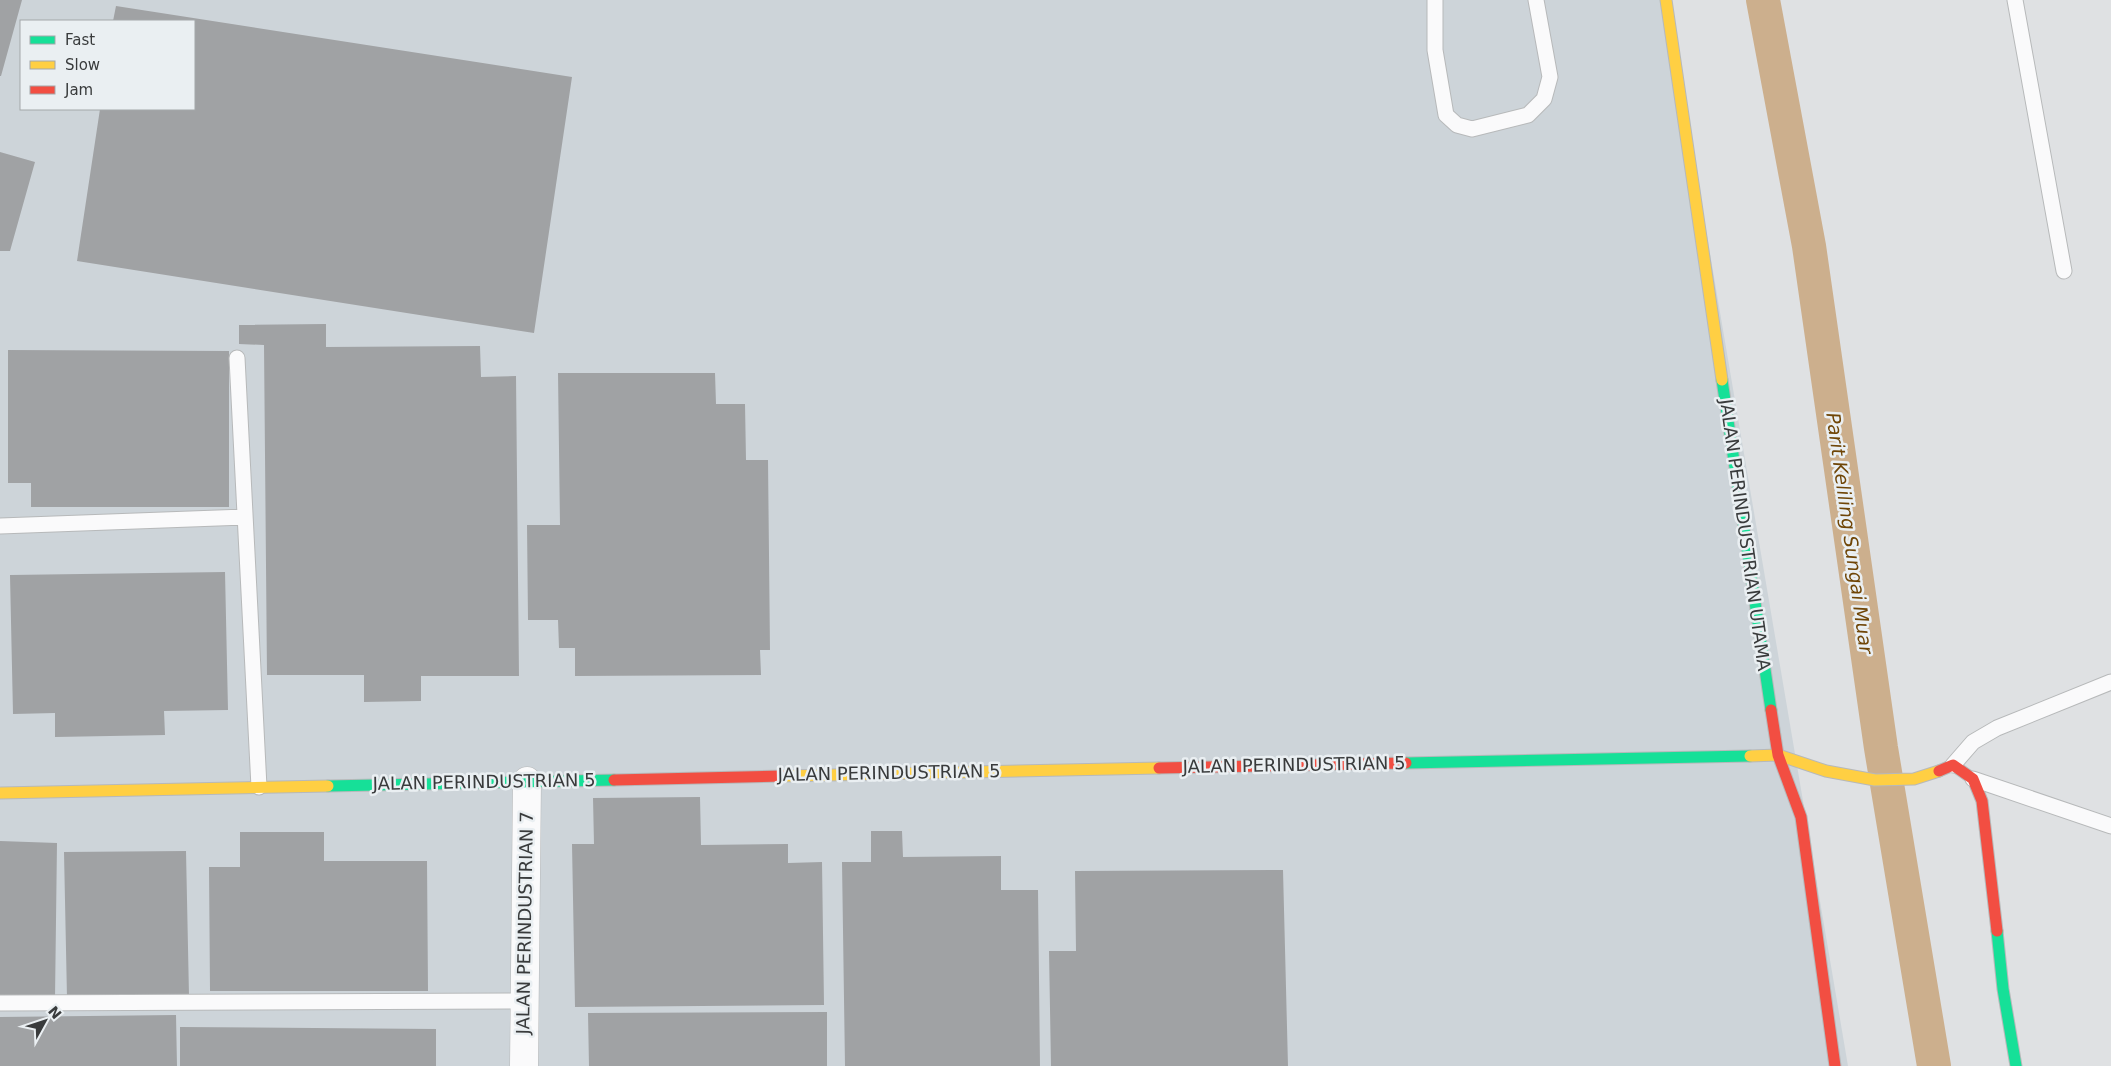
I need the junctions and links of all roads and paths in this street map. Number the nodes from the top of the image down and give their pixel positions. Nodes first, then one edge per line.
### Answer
1 (1435, 0) edge
2 (1536, 0) edge
3 (1666, 0) edge
4 (2015, 0) edge
5 (2064, 271) dead end
6 (237, 358) dead end
7 (245, 517) junction
8 (0, 526) edge
9 (2111, 682) edge
10 (1778, 755) junction
11 (1953, 765) junction
12 (1973, 778) junction
13 (527, 781) junction
14 (259, 788) junction
15 (0, 793) edge
16 (2111, 826) edge
17 (524, 1001) junction
18 (0, 1003) edge
19 (524, 1066) edge
20 (1835, 1066) edge
21 (2016, 1066) edge

1 - 2 lane
3 - 10 street, JALAN PERINDUSTRIAN UTAMA
4 - 5 lane
6 - 7 lane
7 - 8 lane
7 - 14 lane
9 - 11 lane
10 - 11 street
10 - 13 street, JALAN PERINDUSTRIAN 5
10 - 20 street, JALAN PERINDUSTRIAN UTAMA
11 - 12 street
12 - 16 lane
12 - 21 street
13 - 14 street, JALAN PERINDUSTRIAN 5
13 - 17 street, JALAN PERINDUSTRIAN 7
14 - 15 street, JALAN PERINDUSTRIAN 5
17 - 18 lane
17 - 19 street, JALAN PERINDUSTRIAN 7

